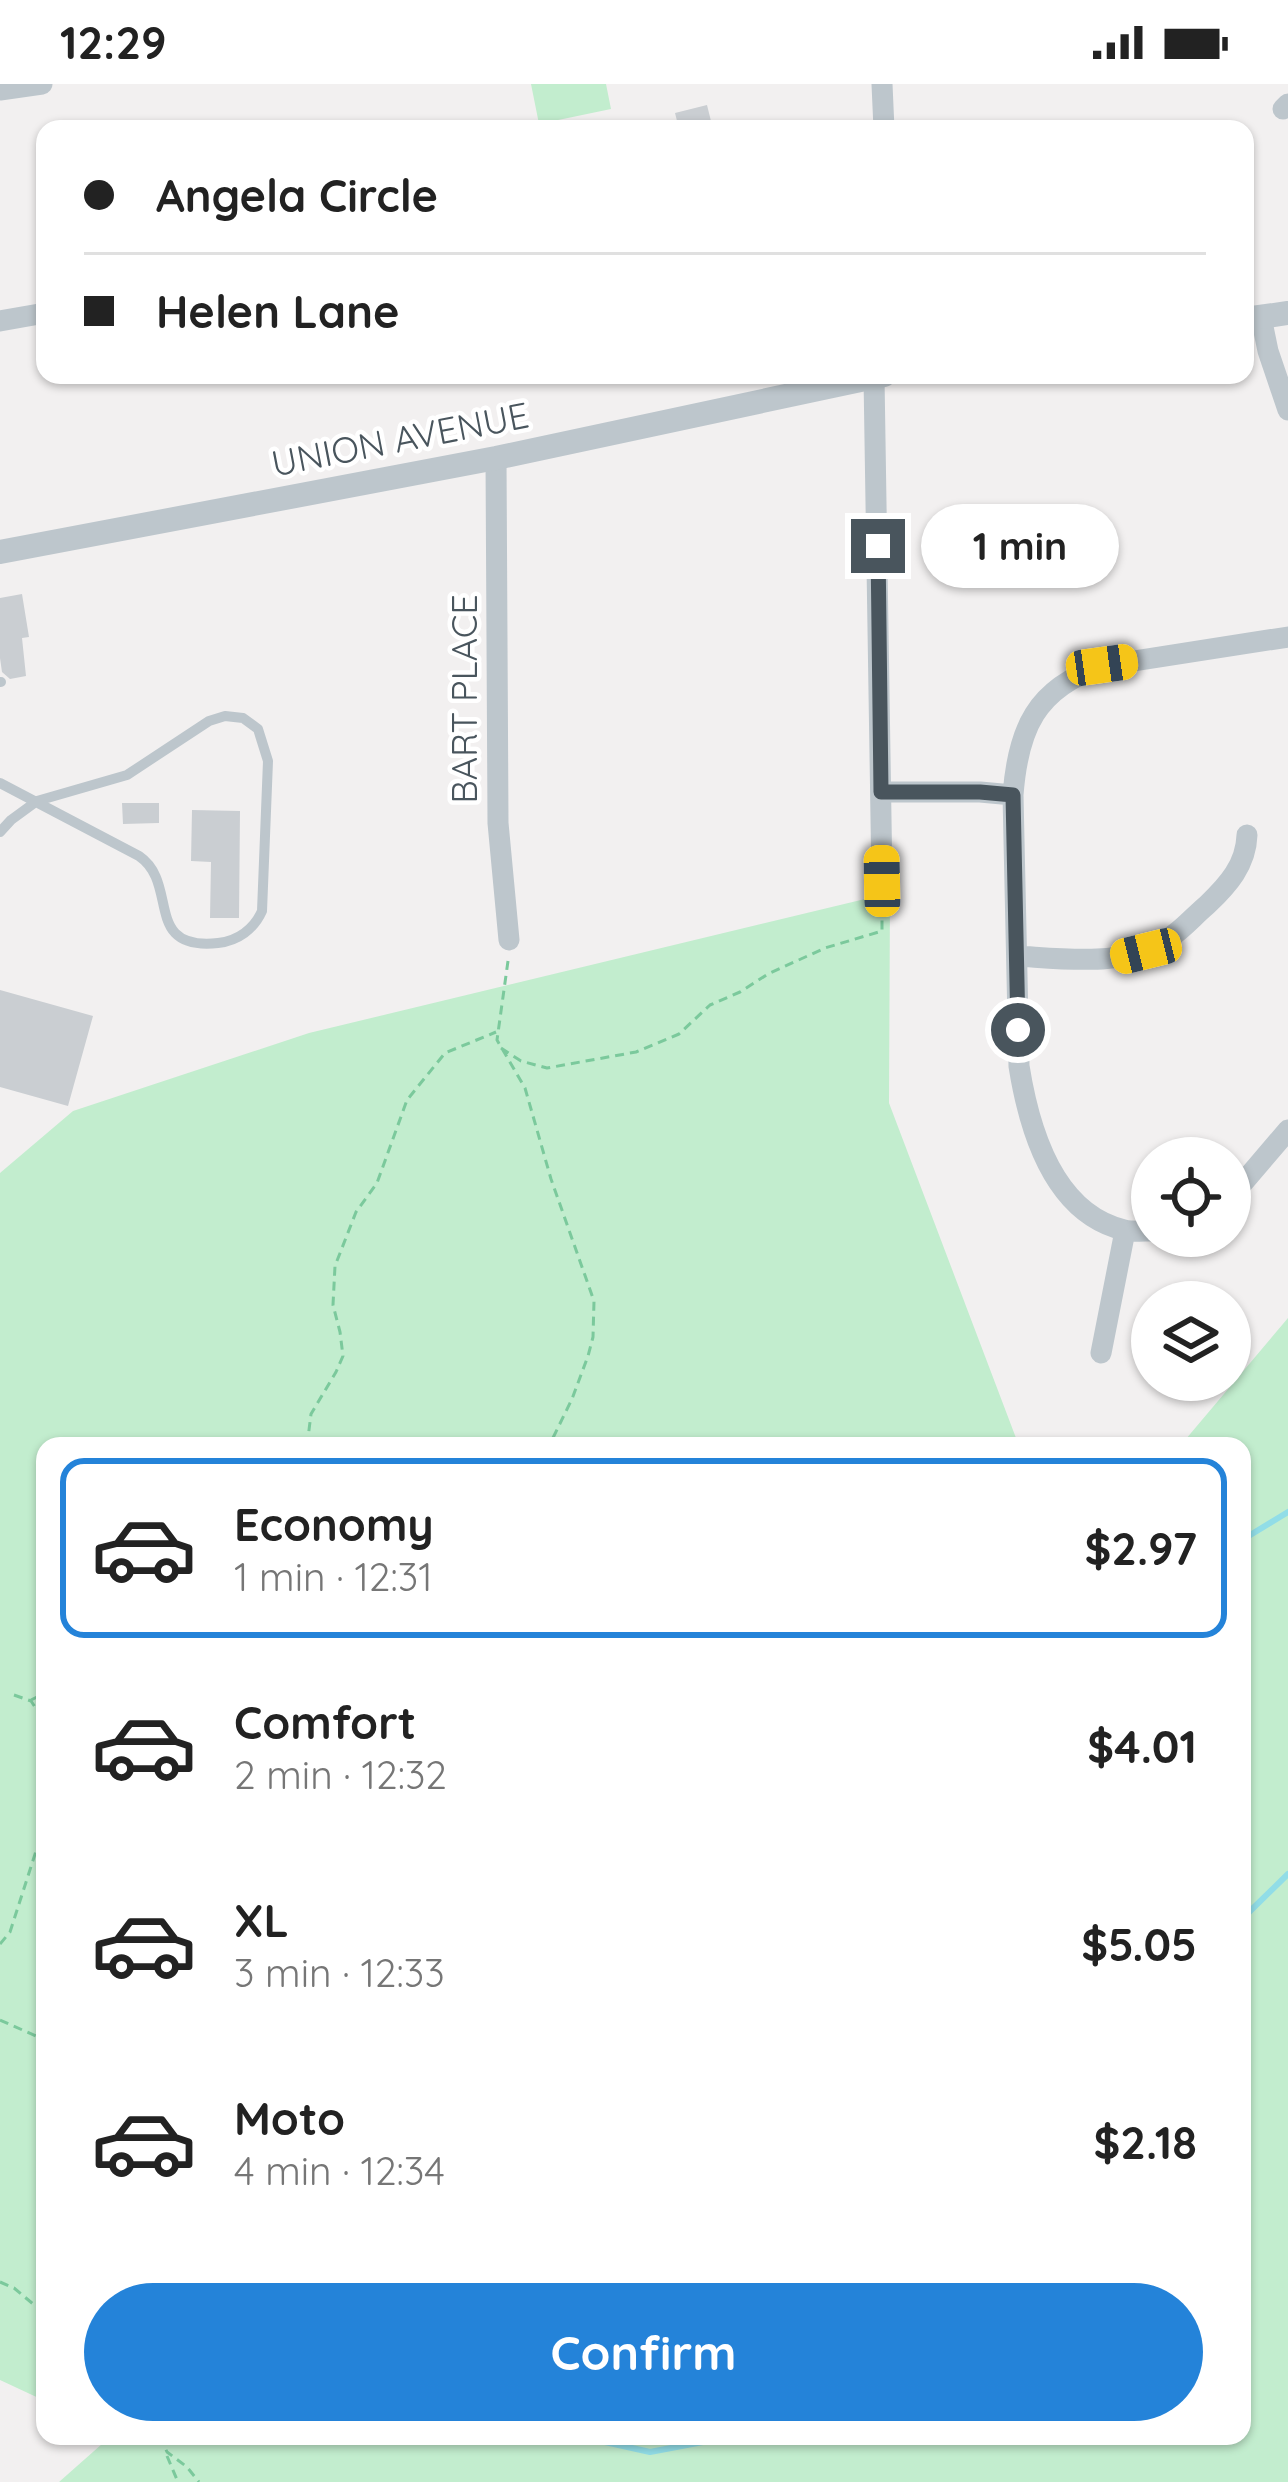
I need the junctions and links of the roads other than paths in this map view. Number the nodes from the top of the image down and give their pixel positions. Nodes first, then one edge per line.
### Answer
1 (42, 84) edge
2 (882, 84) edge
3 (0, 90) edge
4 (884, 120) edge
5 (1288, 313) edge
6 (36, 315) edge
7 (1254, 318) edge
8 (1254, 320) edge
9 (0, 321) edge
10 (837, 384) edge
11 (874, 384) edge
12 (1288, 410) edge
13 (496, 458) junction
14 (0, 552) edge
15 (1288, 637) edge
16 (0, 783) edge
17 (881, 792) junction
18 (1013, 795) junction
19 (37, 801) junction
20 (0, 832) edge
21 (1247, 835) dead end
22 (882, 881) road end
23 (509, 940) road end
24 (1018, 956) junction
25 (1288, 1130) edge
26 (1251, 1173) edge
27 (1125, 1231) junction
28 (1131, 1231) edge
29 (1101, 1353) dead end

1 - 3 street
2 - 4 street
5 - 7 street
6 - 9 street
8 - 12 street
10 - 13 street, UNION AVENUE
11 - 17 street
13 - 14 street, UNION AVENUE
13 - 23 street, BART PLACE
15 - 18 street
16 - 19 lane
17 - 18 street
17 - 22 street
18 - 24 street
19 - 19 lane
19 - 20 lane
21 - 24 street
24 - 27 street
25 - 26 street
27 - 28 street
27 - 29 street

